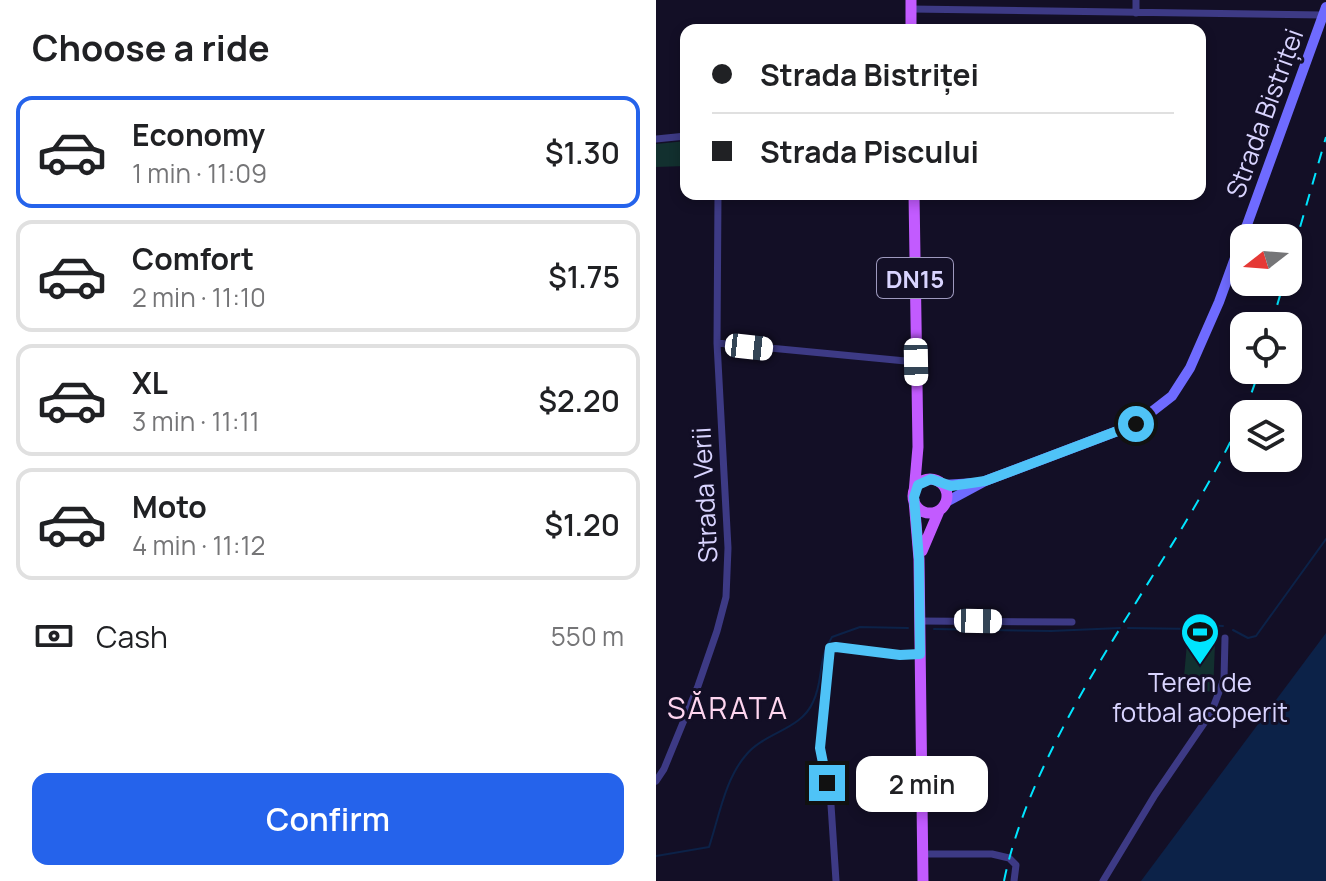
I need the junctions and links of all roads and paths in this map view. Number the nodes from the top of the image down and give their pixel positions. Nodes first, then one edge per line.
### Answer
1 (994, 0) edge
2 (1063, 0) edge
3 (1136, 0) edge
4 (911, 4) edge
5 (994, 10) junction
6 (1063, 10) junction
7 (1324, 11) edge
8 (1136, 13) junction
9 (680, 137) edge
10 (656, 139) edge
11 (718, 200) edge
12 (914, 200) edge
13 (717, 343) junction
14 (916, 362) junction
15 (918, 447) junction
16 (985, 481) junction
17 (937, 482) junction
18 (914, 497) junction
19 (942, 506) junction
20 (919, 559) junction
21 (920, 621) junction
22 (1072, 622) dead end
23 (1225, 638) dead end
24 (920, 654) junction
25 (656, 781) edge
26 (923, 854) junction
27 (836, 881) edge
28 (923, 881) edge
29 (1014, 881) edge
30 (1103, 881) edge

1 - 5 street
2 - 6 street
3 - 8 street
4 - 5 street
5 - 6 street
6 - 8 street
7 - 8 street
7 - 16 main road, Strada Bistriței
9 - 10 street
11 - 13 street, Strada Verii
12 - 14 main road, DN15
13 - 14 street
13 - 25 street, Strada Verii
14 - 15 main road, DN15
15 - 17 main road, DN15
15 - 18 main road, DN15
16 - 17 main road, Strada Bistriței
16 - 19 main road, Strada Bistriței
17 - 18 main road
17 - 19 main road, DN15
18 - 19 main road
18 - 20 main road, DN15
19 - 20 main road, DN15
20 - 21 main road, DN15
21 - 22 street
21 - 24 main road, DN15
23 - 30 street
24 - 26 main road, DN15
24 - 27 street
26 - 28 main road, DN15
26 - 29 street

